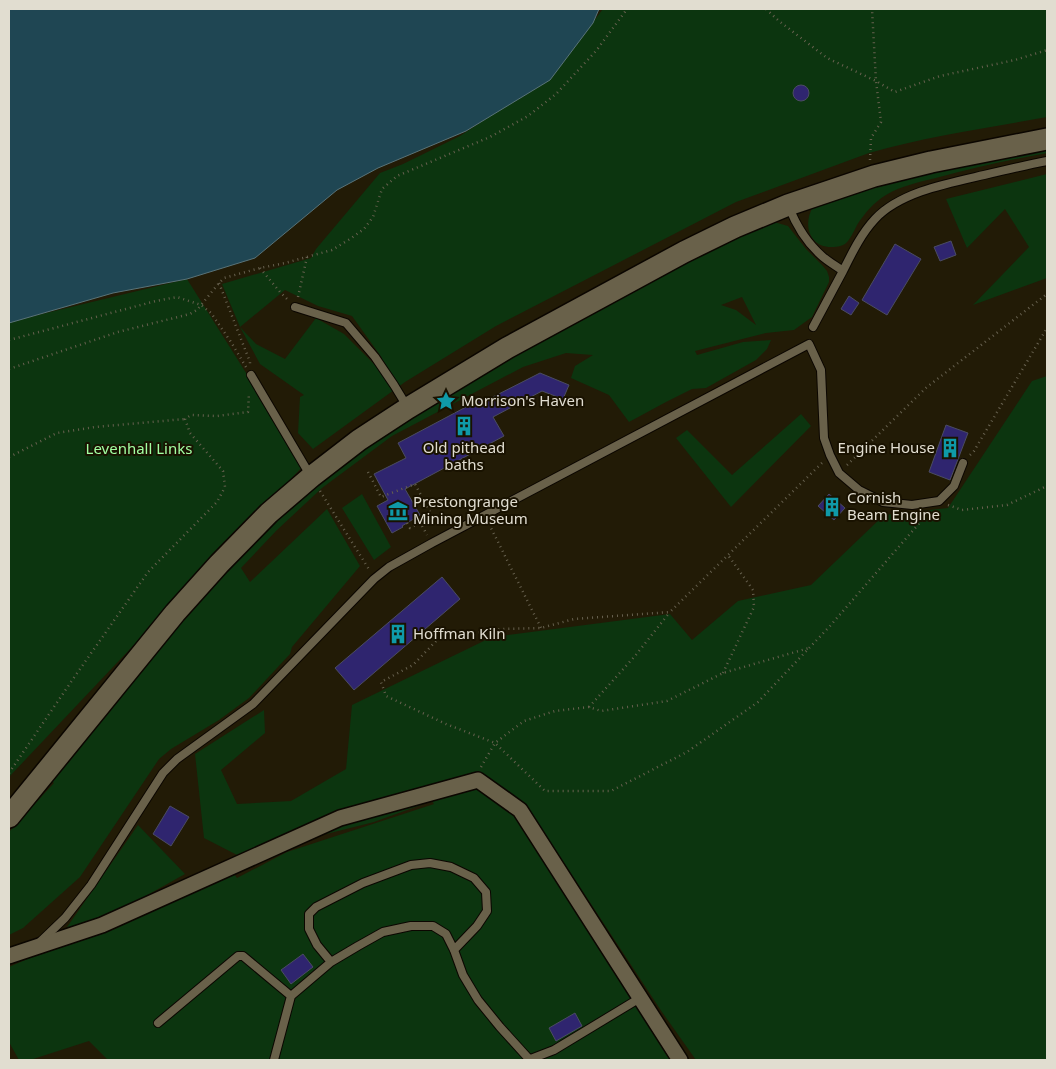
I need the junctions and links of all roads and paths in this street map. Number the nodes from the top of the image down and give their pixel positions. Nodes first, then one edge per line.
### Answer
1 (627, 9) edge
2 (766, 9) edge
3 (872, 9) edge
4 (1047, 50) edge
5 (876, 81) junction
6 (1047, 139) edge
7 (1047, 161) edge
8 (874, 176) junction
9 (788, 205) junction
10 (308, 257) junction
11 (260, 268) junction
12 (842, 271) junction
13 (219, 283) junction
14 (1047, 294) edge
15 (201, 305) junction
16 (295, 307) junction
17 (813, 328) dead end
18 (1047, 328) edge
19 (9, 340) edge
20 (9, 369) edge
21 (251, 375) junction
22 (408, 408) junction
23 (185, 419) junction
24 (830, 455) junction
25 (9, 457) edge
26 (963, 463) joint
27 (368, 472) dead end
28 (839, 473) junction
29 (311, 476) junction
30 (1047, 486) edge
31 (939, 501) junction
32 (485, 515) junction
33 (420, 522) junction
34 (407, 523) dead end
35 (432, 543) junction
36 (728, 555) junction
37 (374, 579) junction
38 (670, 612) junction
39 (541, 628) junction
40 (809, 648) junction
41 (723, 673) junction
42 (590, 707) junction
43 (494, 743) junction
44 (480, 767) dead end
45 (9, 773) edge
46 (9, 817) edge
47 (35, 947) junction
48 (454, 950) junction
49 (9, 956) edge
50 (331, 962) junction
51 (291, 996) junction
52 (640, 998) junction
53 (158, 1022) dead end
54 (274, 1060) edge
55 (529, 1060) edge
56 (680, 1060) edge

1 - 10 path
2 - 5 path
3 - 5 path
4 - 5 path
5 - 8 path
6 - 8 main road
7 - 12 lane
8 - 9 main road
9 - 12 lane
9 - 22 main road
10 - 11 path
10 - 16 path
11 - 13 path
11 - 16 path
12 - 17 lane
13 - 15 path
13 - 21 path
14 - 28 path
15 - 19 path
15 - 20 path
15 - 21 path
16 - 22 lane
18 - 26 path
21 - 23 path
21 - 29 lane
22 - 29 main road
23 - 25 path
23 - 45 path
24 - 28 lane
24 - 32 lane
24 - 36 path
26 - 31 lane
27 - 33 path
28 - 31 lane
29 - 37 path
29 - 46 main road
30 - 31 path
31 - 40 path
32 - 35 lane
32 - 39 path
33 - 34 path
33 - 35 path
35 - 37 lane
36 - 38 path
36 - 41 path
37 - 47 lane
38 - 39 path
38 - 42 path
39 - 43 path
40 - 41 path
40 - 43 path
41 - 42 path
42 - 43 path
43 - 44 path
47 - 49 street
47 - 52 street
48 - 50 lane
48 - 50 lane
48 - 55 lane
50 - 51 lane
51 - 53 lane
51 - 54 lane
52 - 55 lane
52 - 56 street

